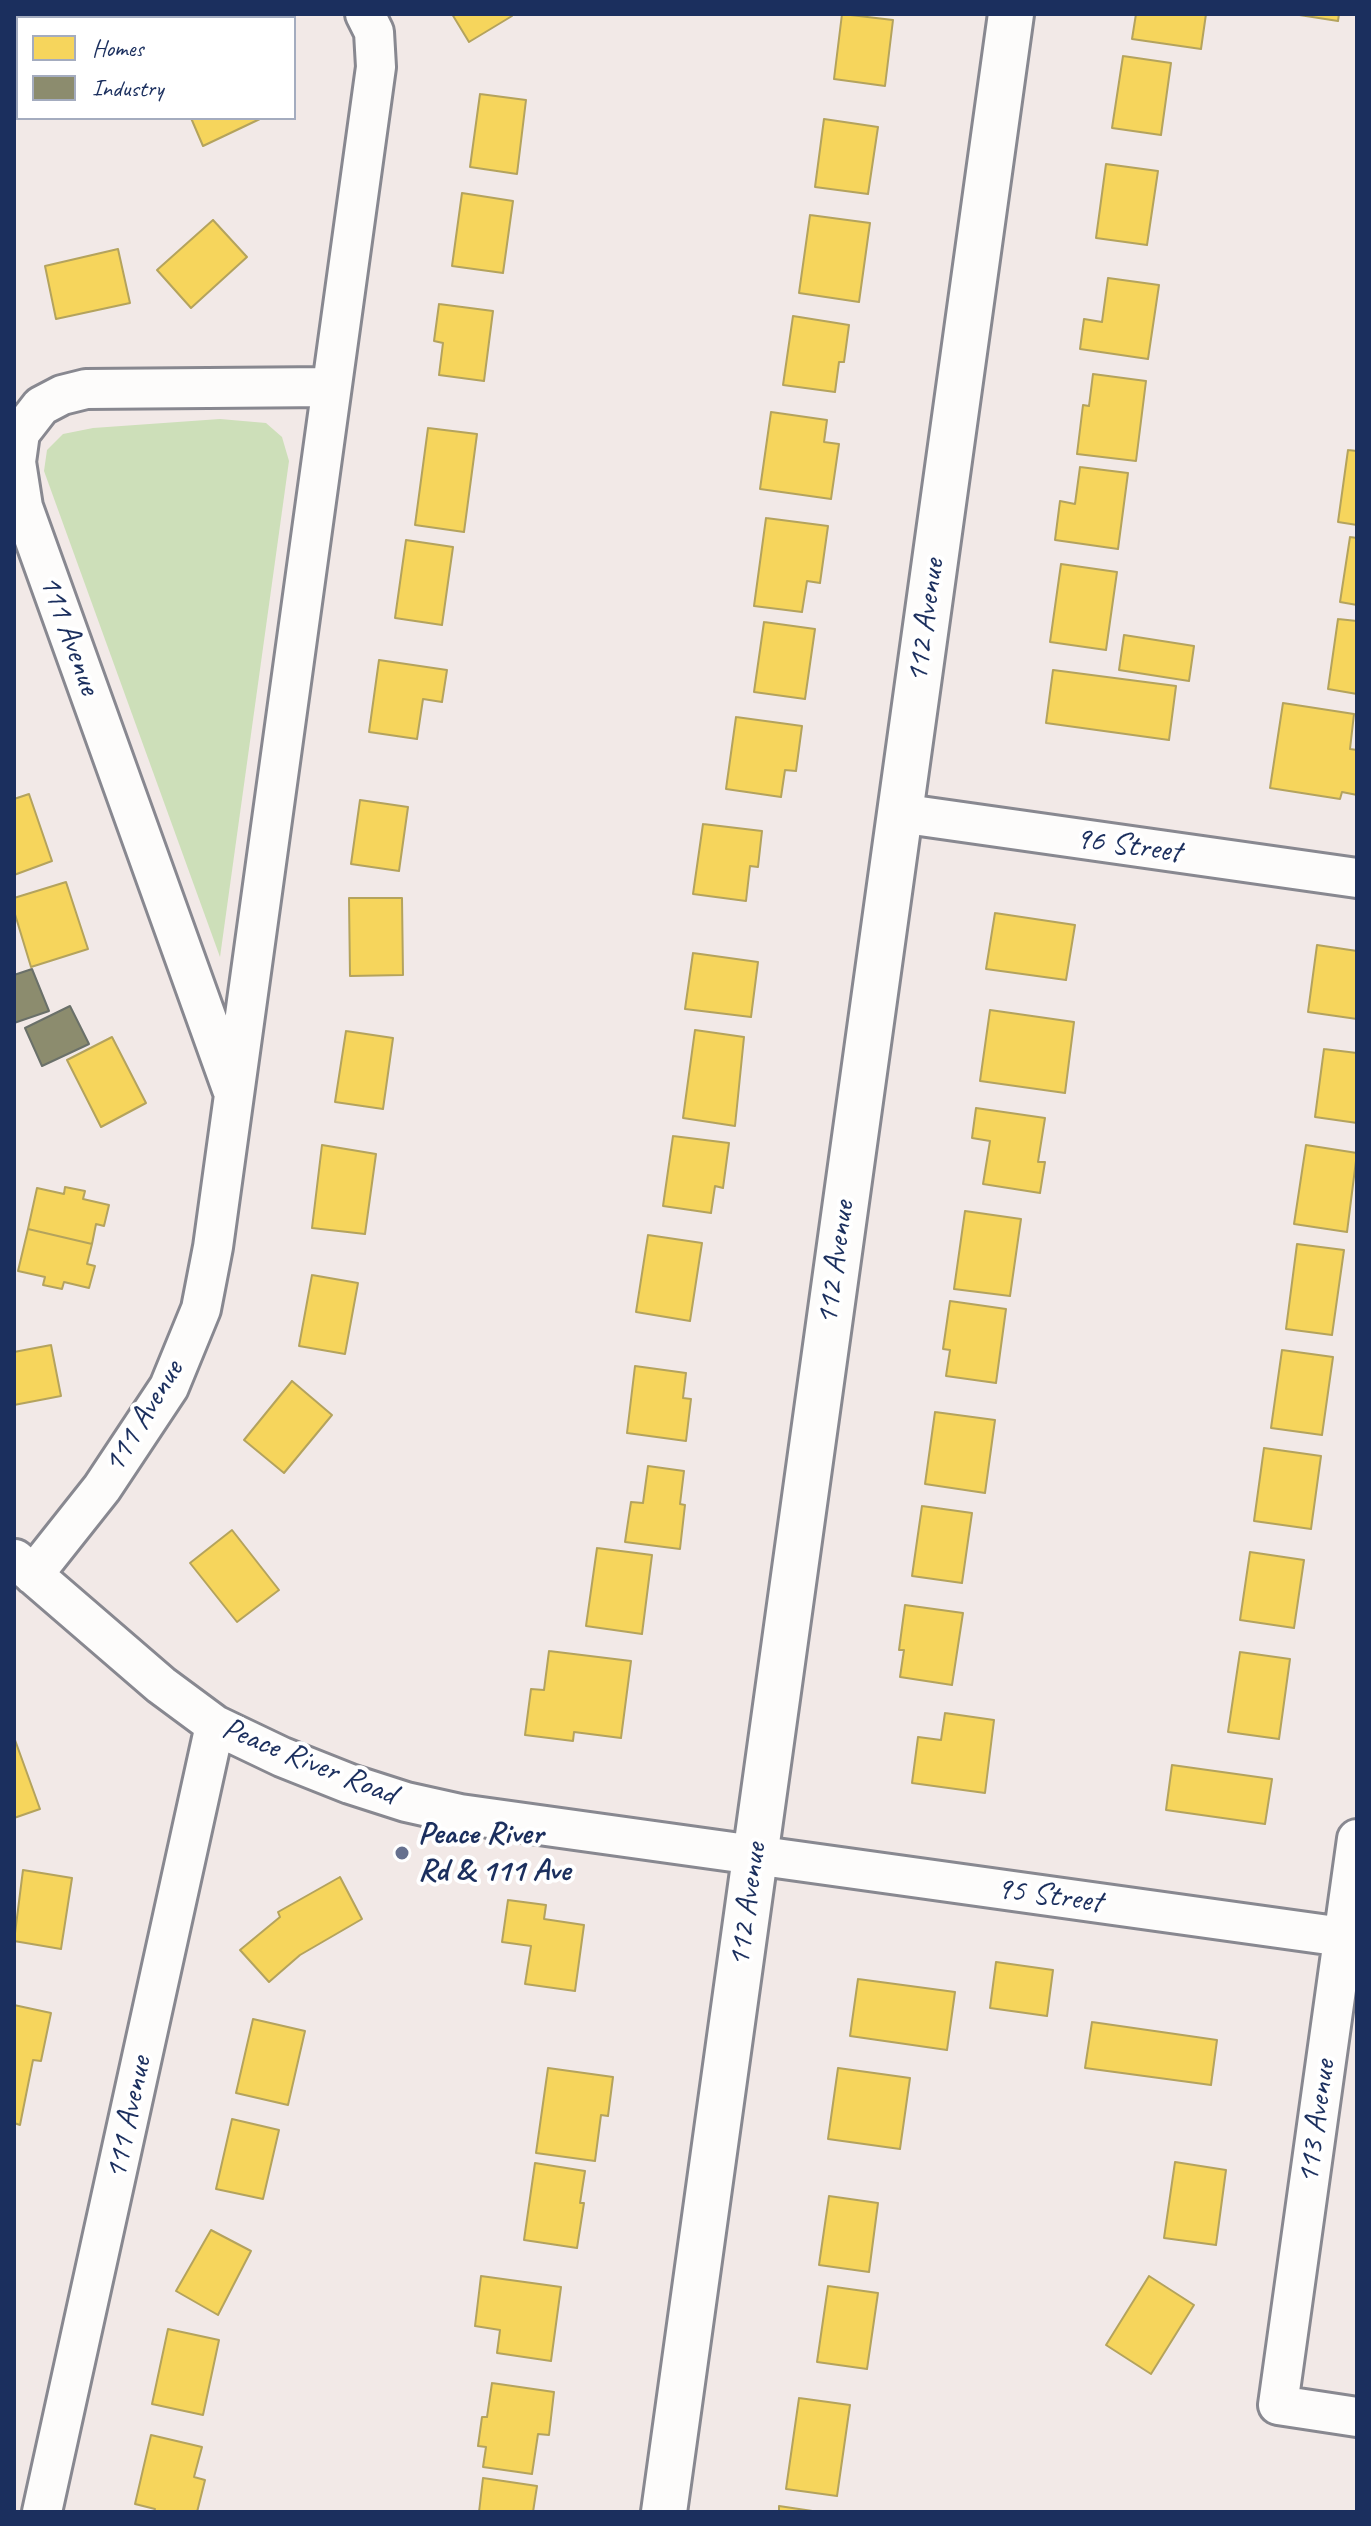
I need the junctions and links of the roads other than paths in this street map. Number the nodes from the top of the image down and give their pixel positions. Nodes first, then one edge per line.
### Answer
1 (365, 14) edge
2 (1011, 14) edge
3 (330, 387) junction
4 (899, 813) junction
5 (1357, 878) edge
6 (234, 1096) junction
7 (23, 1567) edge
8 (215, 1725) junction
9 (1357, 1839) edge
10 (755, 1855) junction
11 (1343, 1937) junction
12 (1357, 2417) edge
13 (42, 2512) edge
14 (664, 2512) edge

1 - 3 street, 111 Avenue
2 - 4 street, 112 Avenue
3 - 6 street, 111 Avenue
3 - 6 street, 111 Avenue
4 - 5 street, 96 Street
4 - 10 street, 112 Avenue
6 - 7 street, 111 Avenue
7 - 8 street, Peace River Road
8 - 10 street, Peace River Road
8 - 13 street, 111 Avenue
9 - 11 street, 113 Avenue
10 - 11 street, 95 Street
10 - 14 street, 112 Avenue
11 - 12 street, 113 Avenue

